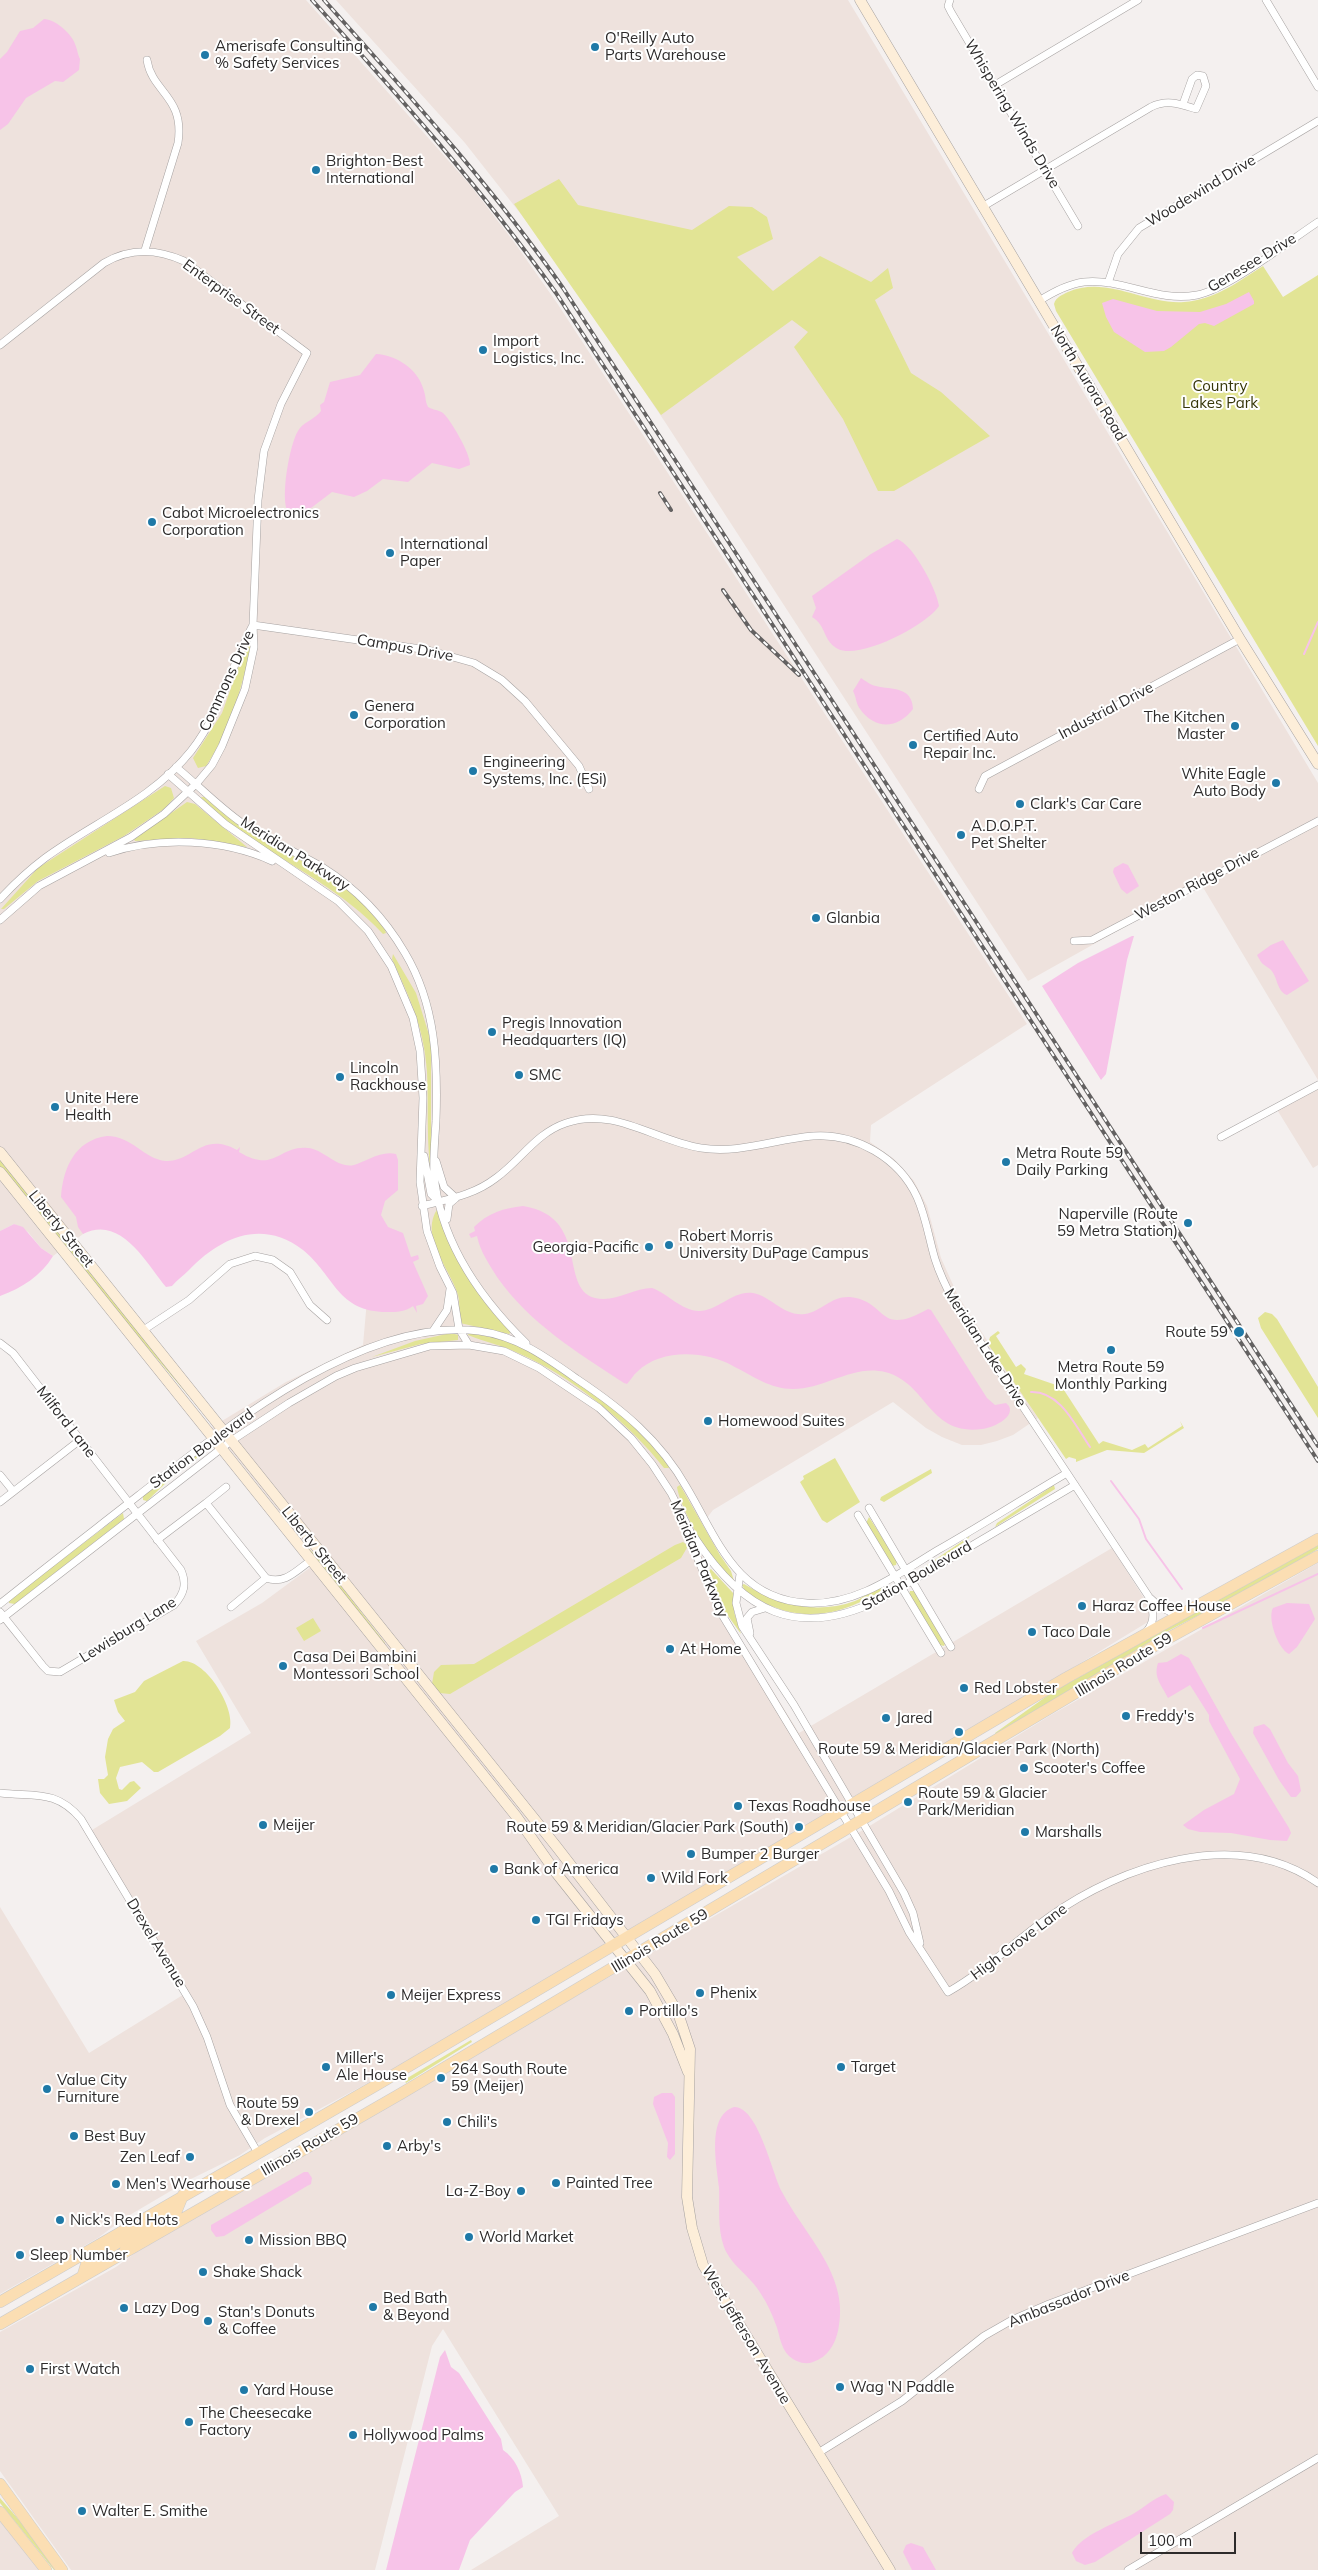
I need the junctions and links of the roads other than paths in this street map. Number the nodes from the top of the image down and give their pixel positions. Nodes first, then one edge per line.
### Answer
1 (860, 0) edge
2 (1138, 0) edge
3 (1266, 0) edge
4 (949, 1) edge
5 (147, 60) dead end
6 (995, 86) junction
7 (1318, 88) edge
8 (1183, 104) junction
9 (1318, 121) edge
10 (1045, 170) junction
11 (982, 207) junction
12 (1318, 222) edge
13 (1078, 226) dead end
14 (145, 250) junction
15 (1108, 283) junction
16 (1039, 300) junction
17 (0, 345) edge
18 (253, 625) junction
19 (1240, 639) junction
20 (1318, 764) edge
21 (176, 767) junction
22 (168, 774) junction
23 (197, 784) junction
24 (589, 789) dead end
25 (979, 789) dead end
26 (189, 792) junction
27 (1318, 821) edge
28 (85, 861) junction
29 (288, 869) junction
30 (0, 899) edge
31 (0, 920) edge
32 (1074, 941) dead end
33 (1318, 1085) edge
34 (1221, 1137) dead end
35 (0, 1152) edge
36 (422, 1152) junction
37 (435, 1155) junction
38 (0, 1172) edge
39 (456, 1198) junction
40 (439, 1202) junction
41 (422, 1206) junction
42 (451, 1237) junction
43 (449, 1284) junction
44 (327, 1320) dead end
45 (459, 1329) junction
46 (142, 1331) junction
47 (433, 1331) junction
48 (0, 1343) edge
49 (469, 1344) junction
50 (532, 1348) junction
51 (222, 1430) junction
52 (212, 1438) junction
53 (80, 1440) junction
54 (230, 1441) junction
55 (220, 1449) junction
56 (1067, 1473) junction
57 (0, 1475) edge
58 (1075, 1485) junction
59 (226, 1487) dead end
60 (13, 1492) junction
61 (0, 1502) edge
62 (129, 1503) junction
63 (206, 1503) junction
64 (869, 1508) dead end
65 (138, 1514) junction
66 (858, 1515) dead end
67 (690, 1531) junction
68 (1318, 1539) edge
69 (157, 1540) junction
70 (1318, 1556) edge
71 (310, 1561) junction
72 (906, 1569) junction
73 (740, 1574) junction
74 (894, 1576) junction
75 (266, 1578) junction
76 (913, 1581) junction
77 (901, 1587) junction
78 (738, 1592) junction
79 (1149, 1597) junction
80 (0, 1604) edge
81 (231, 1607) dead end
82 (765, 1608) junction
83 (1178, 1615) junction
84 (1, 1616) edge
85 (1146, 1633) junction
86 (752, 1640) junction
87 (952, 1647) dead end
88 (941, 1653) dead end
89 (0, 1793) edge
90 (853, 1804) junction
91 (841, 1811) junction
92 (862, 1821) junction
93 (850, 1828) junction
94 (1318, 1883) edge
95 (628, 1938) junction
96 (616, 1945) junction
97 (920, 1946) junction
98 (640, 1953) junction
99 (628, 1960) junction
100 (690, 2075) junction
101 (258, 2153) junction
102 (183, 2195) junction
103 (1318, 2203) edge
104 (121, 2232) junction
105 (125, 2251) junction
106 (83, 2275) junction
107 (0, 2302) edge
108 (0, 2324) edge
109 (818, 2453) junction
110 (1318, 2458) edge
111 (0, 2484) edge
112 (0, 2512) edge
113 (46, 2570) edge
114 (62, 2570) edge
115 (890, 2570) edge
116 (1128, 2570) edge

1 - 11 street, North Aurora Road
2 - 6 street
3 - 7 street
4 - 6 street, Whispering Winds Drive
5 - 14 street
6 - 10 street, Whispering Winds Drive
8 - 8 street
8 - 10 street
9 - 15 street, Woodewind Drive
10 - 11 street
10 - 13 street, Whispering Winds Drive
11 - 16 street, North Aurora Road
12 - 15 street, Genesee Drive
14 - 17 street, Enterprise Street
14 - 18 street, Enterprise Street
15 - 16 street, Genesee Drive
16 - 19 street, North Aurora Road
18 - 21 street, Commons Drive
18 - 23 street, Commons Drive
18 - 24 street, Campus Drive
19 - 20 street, North Aurora Road
19 - 25 street, Industrial Drive
21 - 22 street, Commons Drive
21 - 23 street, Meridian Parkway
22 - 26 street, Meridian Parkway
22 - 30 street, Commons Drive
23 - 26 street, Commons Drive
23 - 37 street, Meridian Parkway
26 - 28 street, Commons Drive
26 - 29 street, Meridian Parkway
27 - 32 street, Weston Ridge Drive
28 - 29 street
28 - 31 street, Commons Drive
29 - 36 street, Meridian Parkway
33 - 34 street
35 - 46 street, Liberty Street
36 - 40 street, Meridian Parkway
36 - 41 street, Meridian Parkway
37 - 39 street, Meridian Parkway
37 - 40 street, Meridian Parkway
38 - 52 street, Liberty Street
39 - 40 street, Meridian Lake Drive
39 - 42 street, Meridian Parkway
39 - 56 street, Meridian Lake Drive
40 - 41 street, Meridian Lake Drive
40 - 42 street, Meridian Parkway
41 - 43 street, Meridian Parkway
42 - 50 street, Meridian Parkway
43 - 45 street, Meridian Parkway
43 - 47 street
44 - 46 street
45 - 47 street, Meridian Parkway
45 - 49 street, Meridian Parkway
45 - 50 street, Meridian Parkway
46 - 51 street, Liberty Street
47 - 51 street, Station Boulevard
48 - 53 street, Milford Lane
49 - 54 street, Station Boulevard
49 - 67 street, Meridian Parkway
50 - 73 street, Meridian Parkway
51 - 52 street, Station Boulevard
51 - 54 street, Liberty Street
52 - 55 street, Liberty Street
52 - 62 street, Station Boulevard
53 - 60 street
53 - 62 street, Milford Lane
54 - 55 street, Station Boulevard
54 - 95 street, Liberty Street
55 - 65 street, Station Boulevard
55 - 71 street, Liberty Street
56 - 58 street, Meridian Lake Drive
56 - 72 street, Station Boulevard
57 - 60 street
58 - 76 street, Station Boulevard
58 - 79 street, Meridian Lake Drive
59 - 63 street
60 - 61 street
62 - 65 street, Milford Lane
62 - 80 street, Station Boulevard
63 - 69 street
63 - 75 street
64 - 72 street
65 - 69 street, Lewisburg Lane
65 - 84 street, Station Boulevard
66 - 74 street
67 - 78 street, Station Boulevard
67 - 91 street, Meridian Parkway
68 - 83 main road, Illinois Route 59
69 - 84 street, Lewisburg Lane
70 - 92 main road, Illinois Route 59
71 - 75 street
71 - 96 street, Liberty Street
72 - 74 street, Station Boulevard
72 - 76 street
73 - 74 street, Station Boulevard
73 - 78 street, Meridian Parkway
74 - 77 street
75 - 81 street
76 - 77 street, Station Boulevard
76 - 87 street
77 - 82 street, Station Boulevard
77 - 88 street
78 - 82 street, Station Boulevard
78 - 86 street, Meridian Parkway
79 - 83 street, Meridian Lake Drive
79 - 85 street, Meridian Lake Drive
82 - 86 street, Meridian Parkway
83 - 85 main road, Illinois Route 59
85 - 90 main road, Illinois Route 59
86 - 90 street, Meridian Parkway
89 - 101 street, Drexel Avenue
90 - 91 main road, Illinois Route 59
90 - 92 street, Meridian Parkway
91 - 93 street, Meridian Parkway
91 - 95 main road, Illinois Route 59
92 - 93 main road, Illinois Route 59
92 - 97 street, Meridian Parkway
93 - 97 street, Meridian Parkway
93 - 98 main road, Illinois Route 59
94 - 97 street, High Grove Lane
95 - 96 main road, Illinois Route 59
95 - 98 street, West Jefferson Avenue
96 - 99 street, West Jefferson Avenue
96 - 101 main road, Illinois Route 59
98 - 99 main road, Illinois Route 59
98 - 100 street, West Jefferson Avenue
99 - 100 street, West Jefferson Avenue
99 - 105 main road, Illinois Route 59
100 - 109 street, West Jefferson Avenue
101 - 102 main road, Illinois Route 59
102 - 104 main road, Illinois Route 59
102 - 105 main road
103 - 109 street, Ambassador Drive
104 - 106 main road
104 - 107 main road, Illinois Route 59
105 - 106 main road, Illinois Route 59
106 - 108 main road, Illinois Route 59
109 - 115 street, West Jefferson Avenue
110 - 116 street
111 - 114 main road
112 - 113 main road

